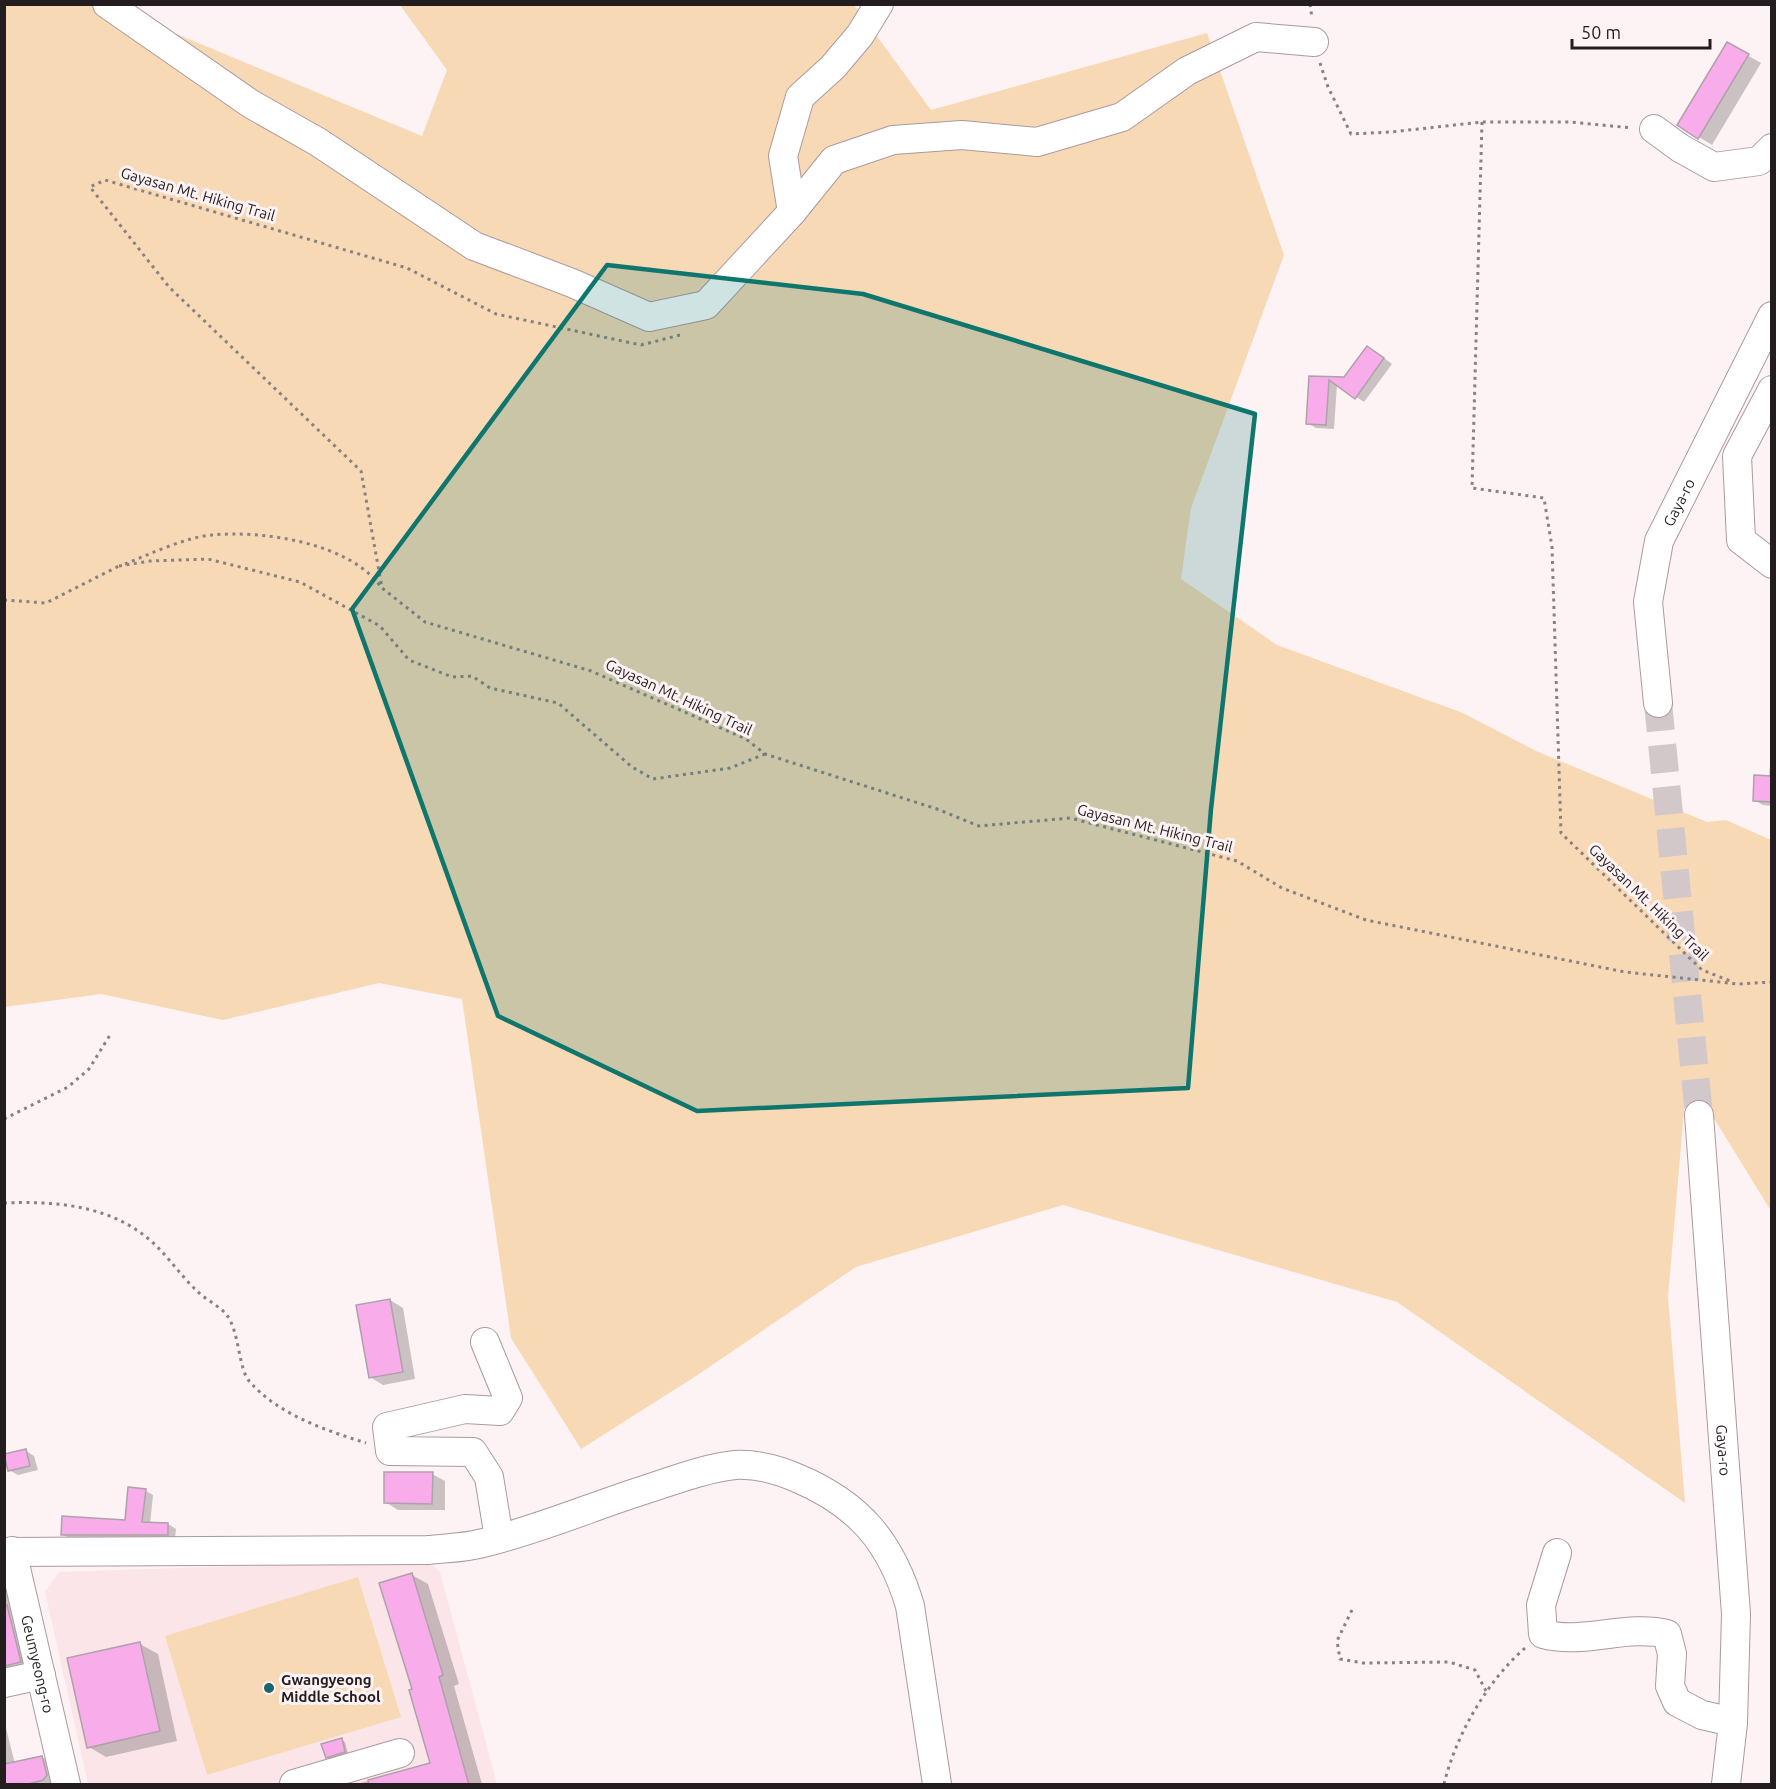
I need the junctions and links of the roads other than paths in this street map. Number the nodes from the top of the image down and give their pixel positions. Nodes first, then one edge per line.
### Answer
1 (107, 4) edge
2 (879, 4) edge
3 (1314, 42) road end
4 (1654, 129) road end
5 (1772, 148) edge
6 (792, 212) junction
7 (1772, 316) edge
8 (1772, 390) edge
9 (1772, 564) edge
10 (1658, 703) tunnel mouth
11 (1700, 1115) tunnel mouth
12 (485, 1342) dead end
13 (499, 1538) junction
14 (8, 1551) edge
15 (1557, 1553) dead end
16 (41, 1675) junction
17 (4, 1683) edge
18 (1733, 1722) junction
19 (400, 1753) dead end
20 (66, 1785) edge
21 (294, 1785) edge
22 (937, 1785) edge
23 (1726, 1785) edge

1 - 6 street
2 - 6 street
3 - 6 street
4 - 5 street
7 - 10 street, Gaya-ro
8 - 9 street
11 - 18 street, Gaya-ro
12 - 13 street
13 - 14 street
13 - 22 street
14 - 16 street, Geumyeong-ro
15 - 18 street
16 - 17 street
16 - 20 street, Geumyeong-ro
18 - 23 street, Gaya-ro
19 - 21 street

